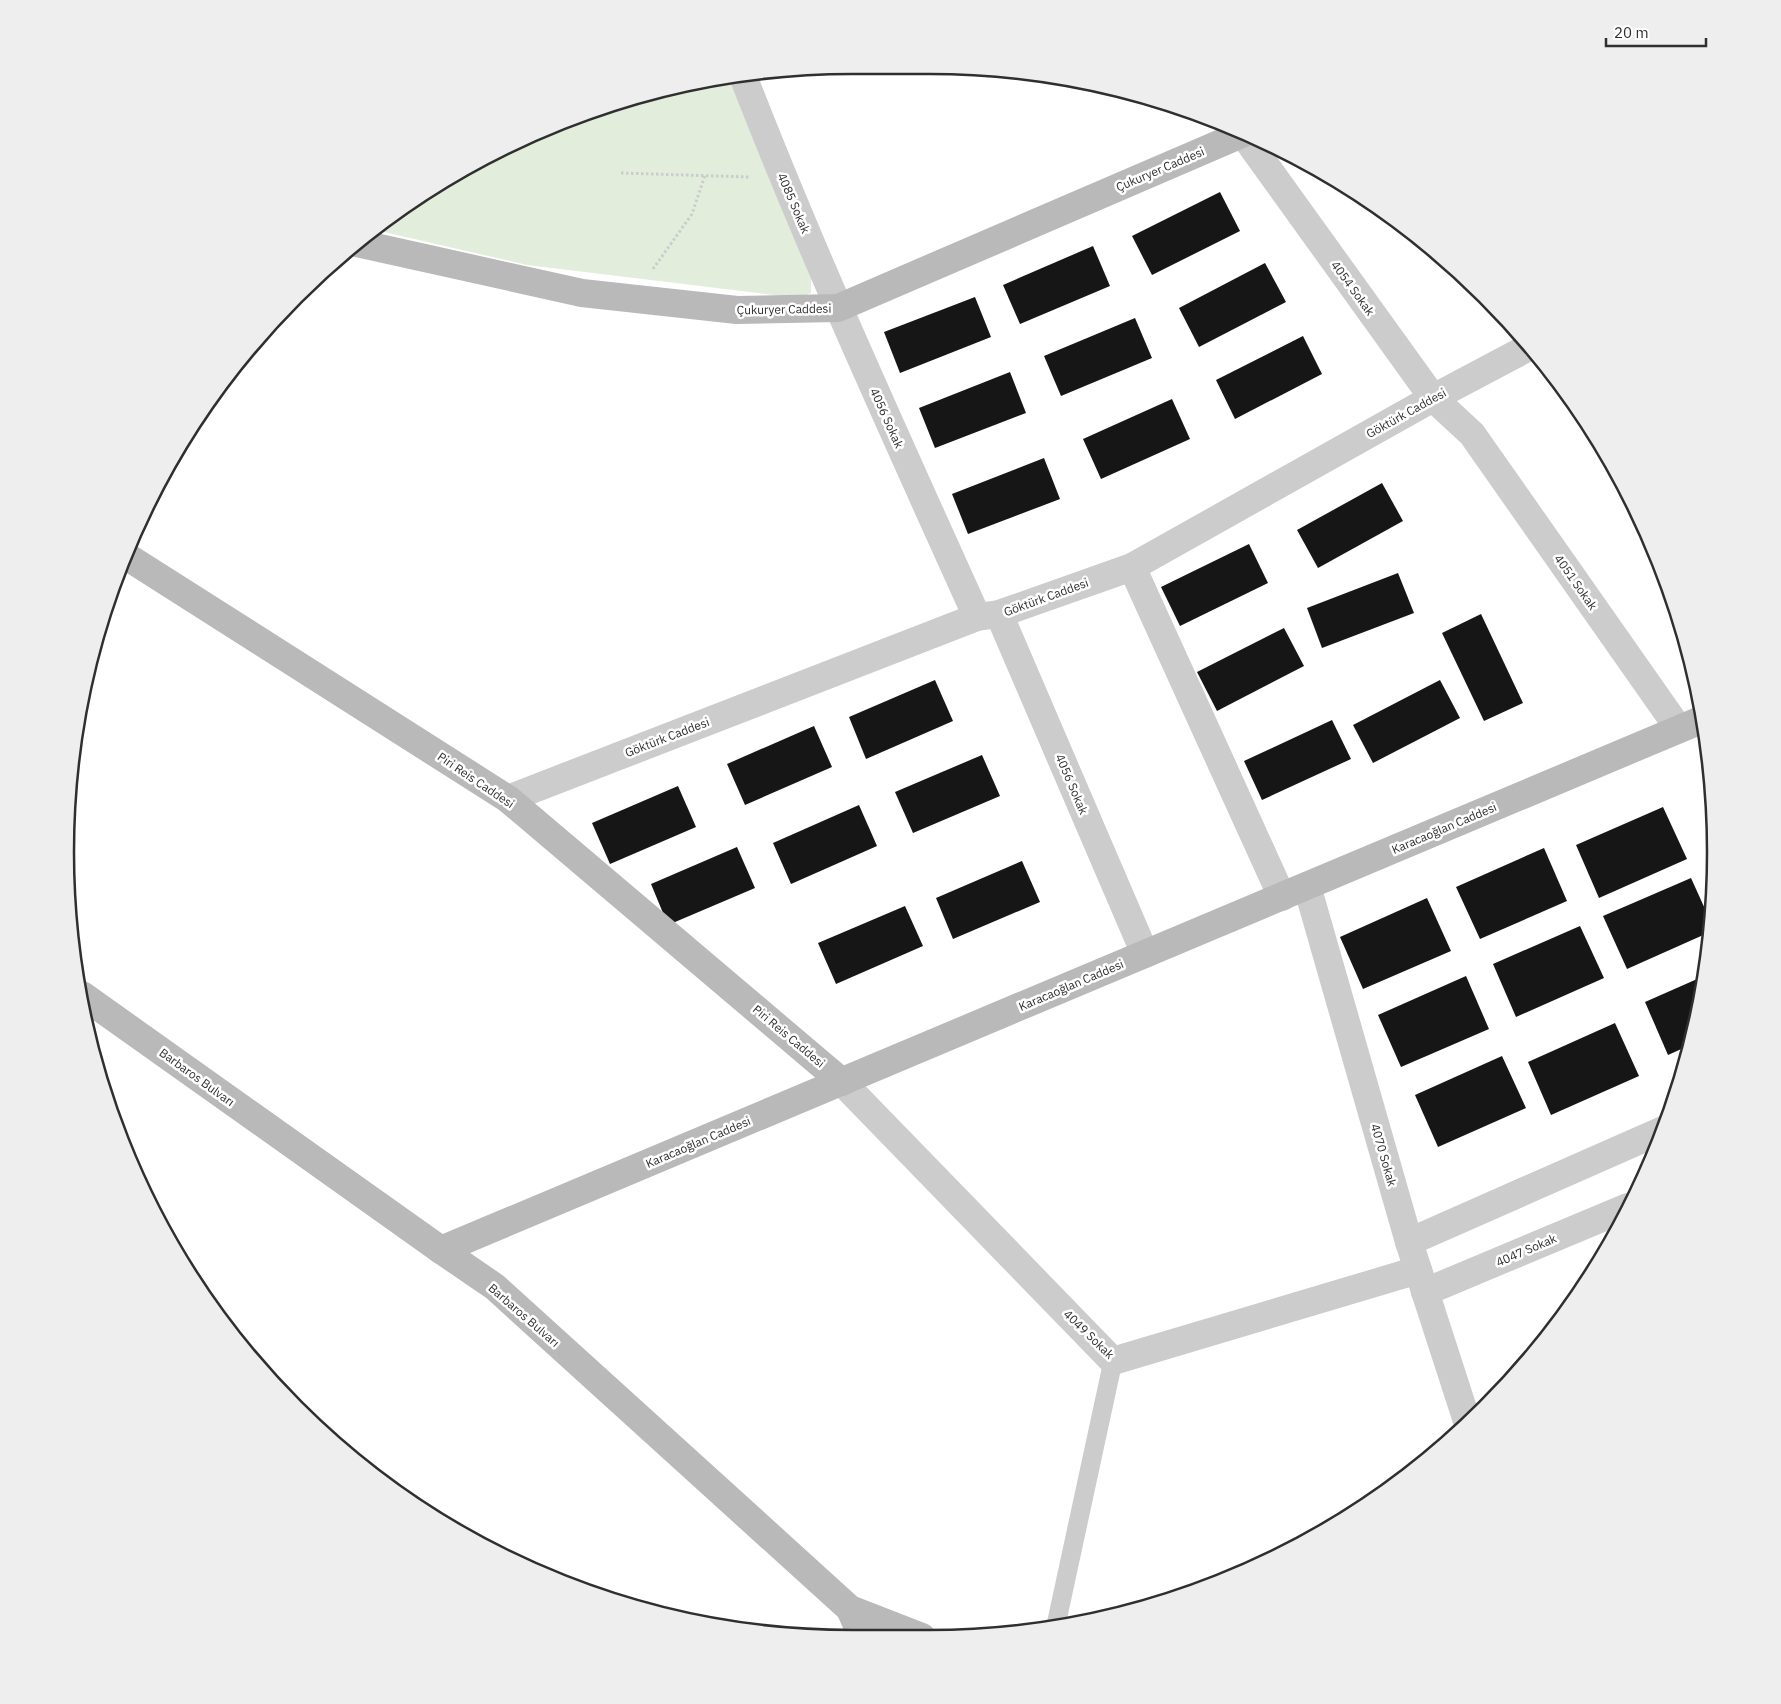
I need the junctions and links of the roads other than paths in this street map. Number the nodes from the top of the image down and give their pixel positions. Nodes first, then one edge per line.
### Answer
1 (745, 81) edge
2 (1236, 137) edge
3 (1248, 143) edge
4 (366, 245) edge
5 (843, 319) junction
6 (1523, 350) edge
7 (1433, 398) junction
8 (1472, 434) joint
9 (131, 559) edge
10 (1132, 567) junction
11 (988, 615) junction
12 (1690, 725) edge
13 (508, 799) junction
14 (1294, 891) junction
15 (1145, 954) junction
16 (88, 999) edge
17 (842, 1082) junction
18 (1654, 1134) edge
19 (1620, 1210) edge
20 (1409, 1242) junction
21 (441, 1250) junction
22 (1421, 1281) junction
23 (1114, 1361) junction
24 (1465, 1415) edge
25 (850, 1609) junction
26 (1057, 1619) edge
27 (859, 1630) edge
28 (904, 1630) edge

1 - 5 street, 4085 Sokak
2 - 5 street, Çukuryer Caddesi
3 - 7 street, 4054 Sokak
4 - 5 street, Çukuryer Caddesi
5 - 11 street, 4056 Sokak
6 - 7 street, Göktürk Caddesi
7 - 8 street, 4054 Sokak
7 - 10 street, Göktürk Caddesi
8 - 12 street, 4051 Sokak
9 - 13 street, Piri Reis Caddesi
10 - 11 street, Göktürk Caddesi
10 - 14 street, 4070 Sokak
11 - 13 street, Göktürk Caddesi
11 - 15 street, 4056 Sokak
12 - 14 street, Karacaoğlan Caddesi
13 - 17 street, Piri Reis Caddesi
14 - 15 street, Karacaoğlan Caddesi
14 - 20 street, 4070 Sokak
15 - 17 street, Karacaoğlan Caddesi
16 - 21 street, Barbaros Bulvarı
17 - 21 street, Karacaoğlan Caddesi
17 - 23 street, 4049 Sokak
18 - 20 street
19 - 22 street, 4047 Sokak
20 - 22 street, 4070 Sokak
21 - 25 street, Barbaros Bulvarı
22 - 23 street, 4049 Sokak
22 - 24 street, 4070 Sokak
23 - 26 lane
25 - 27 street
25 - 28 street, Barbaros Bulvarı

